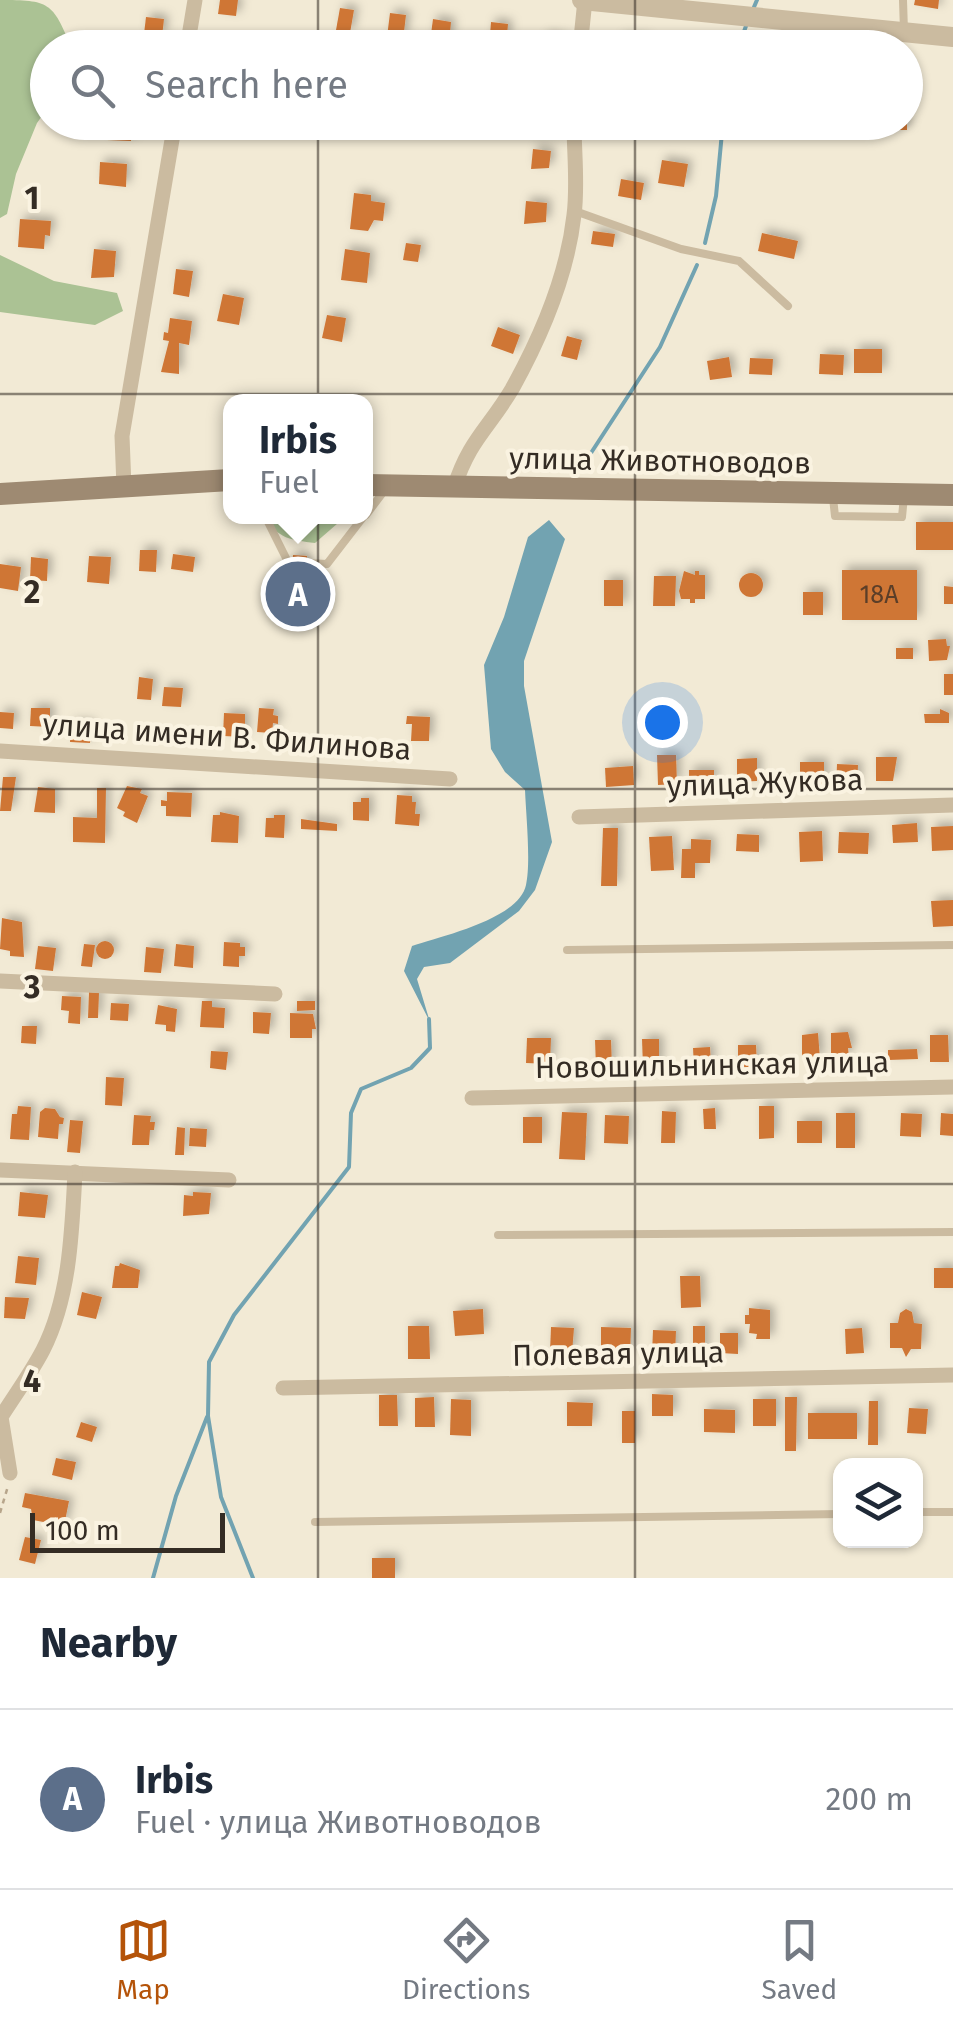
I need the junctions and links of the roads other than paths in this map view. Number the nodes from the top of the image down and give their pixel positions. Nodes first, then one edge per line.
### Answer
1 (195, 0) edge
2 (584, 0) edge
3 (903, 0) edge
4 (191, 30) edge
5 (582, 30) edge
6 (894, 30) edge
7 (904, 30) edge
8 (923, 33) edge
9 (953, 37) edge
10 (172, 140) edge
11 (574, 140) edge
12 (575, 211) junction
13 (788, 306) dead end
14 (223, 480) edge
15 (377, 485) edge
16 (124, 487) junction
17 (454, 488) junction
18 (4, 490) edge
19 (953, 496) edge
20 (269, 524) edge
21 (359, 524) edge
22 (0, 751) edge
23 (450, 779) dead end
24 (953, 804) edge
25 (579, 817) dead end
26 (953, 945) edge
27 (567, 950) dead end
28 (0, 982) edge
29 (275, 994) dead end
30 (953, 1087) edge
31 (472, 1098) dead end
32 (0, 1170) edge
33 (75, 1172) junction
34 (229, 1180) dead end
35 (953, 1232) edge
36 (498, 1234) dead end
37 (953, 1374) edge
38 (283, 1388) dead end
39 (0, 1417) edge
40 (10, 1473) road end
41 (923, 1512) edge
42 (953, 1512) edge
43 (833, 1514) edge
44 (315, 1522) dead end

1 - 4 street
2 - 5 street
2 - 6 street
3 - 7 lane
8 - 9 street
10 - 16 street
11 - 12 street
12 - 13 lane
12 - 17 street
14 - 16 main road
15 - 17 main road, улица Животноводов
16 - 18 main road
17 - 19 main road, улица Животноводов
20 - 21 lane
22 - 23 street, улица имени В. Филинова
24 - 25 street, улица Жукова
26 - 27 lane
28 - 29 street
30 - 31 street, Новошильнинская улица
32 - 33 street
33 - 34 street
33 - 39 street
35 - 36 lane
37 - 38 street, Полевая улица
39 - 40 street
41 - 42 lane
43 - 44 lane

